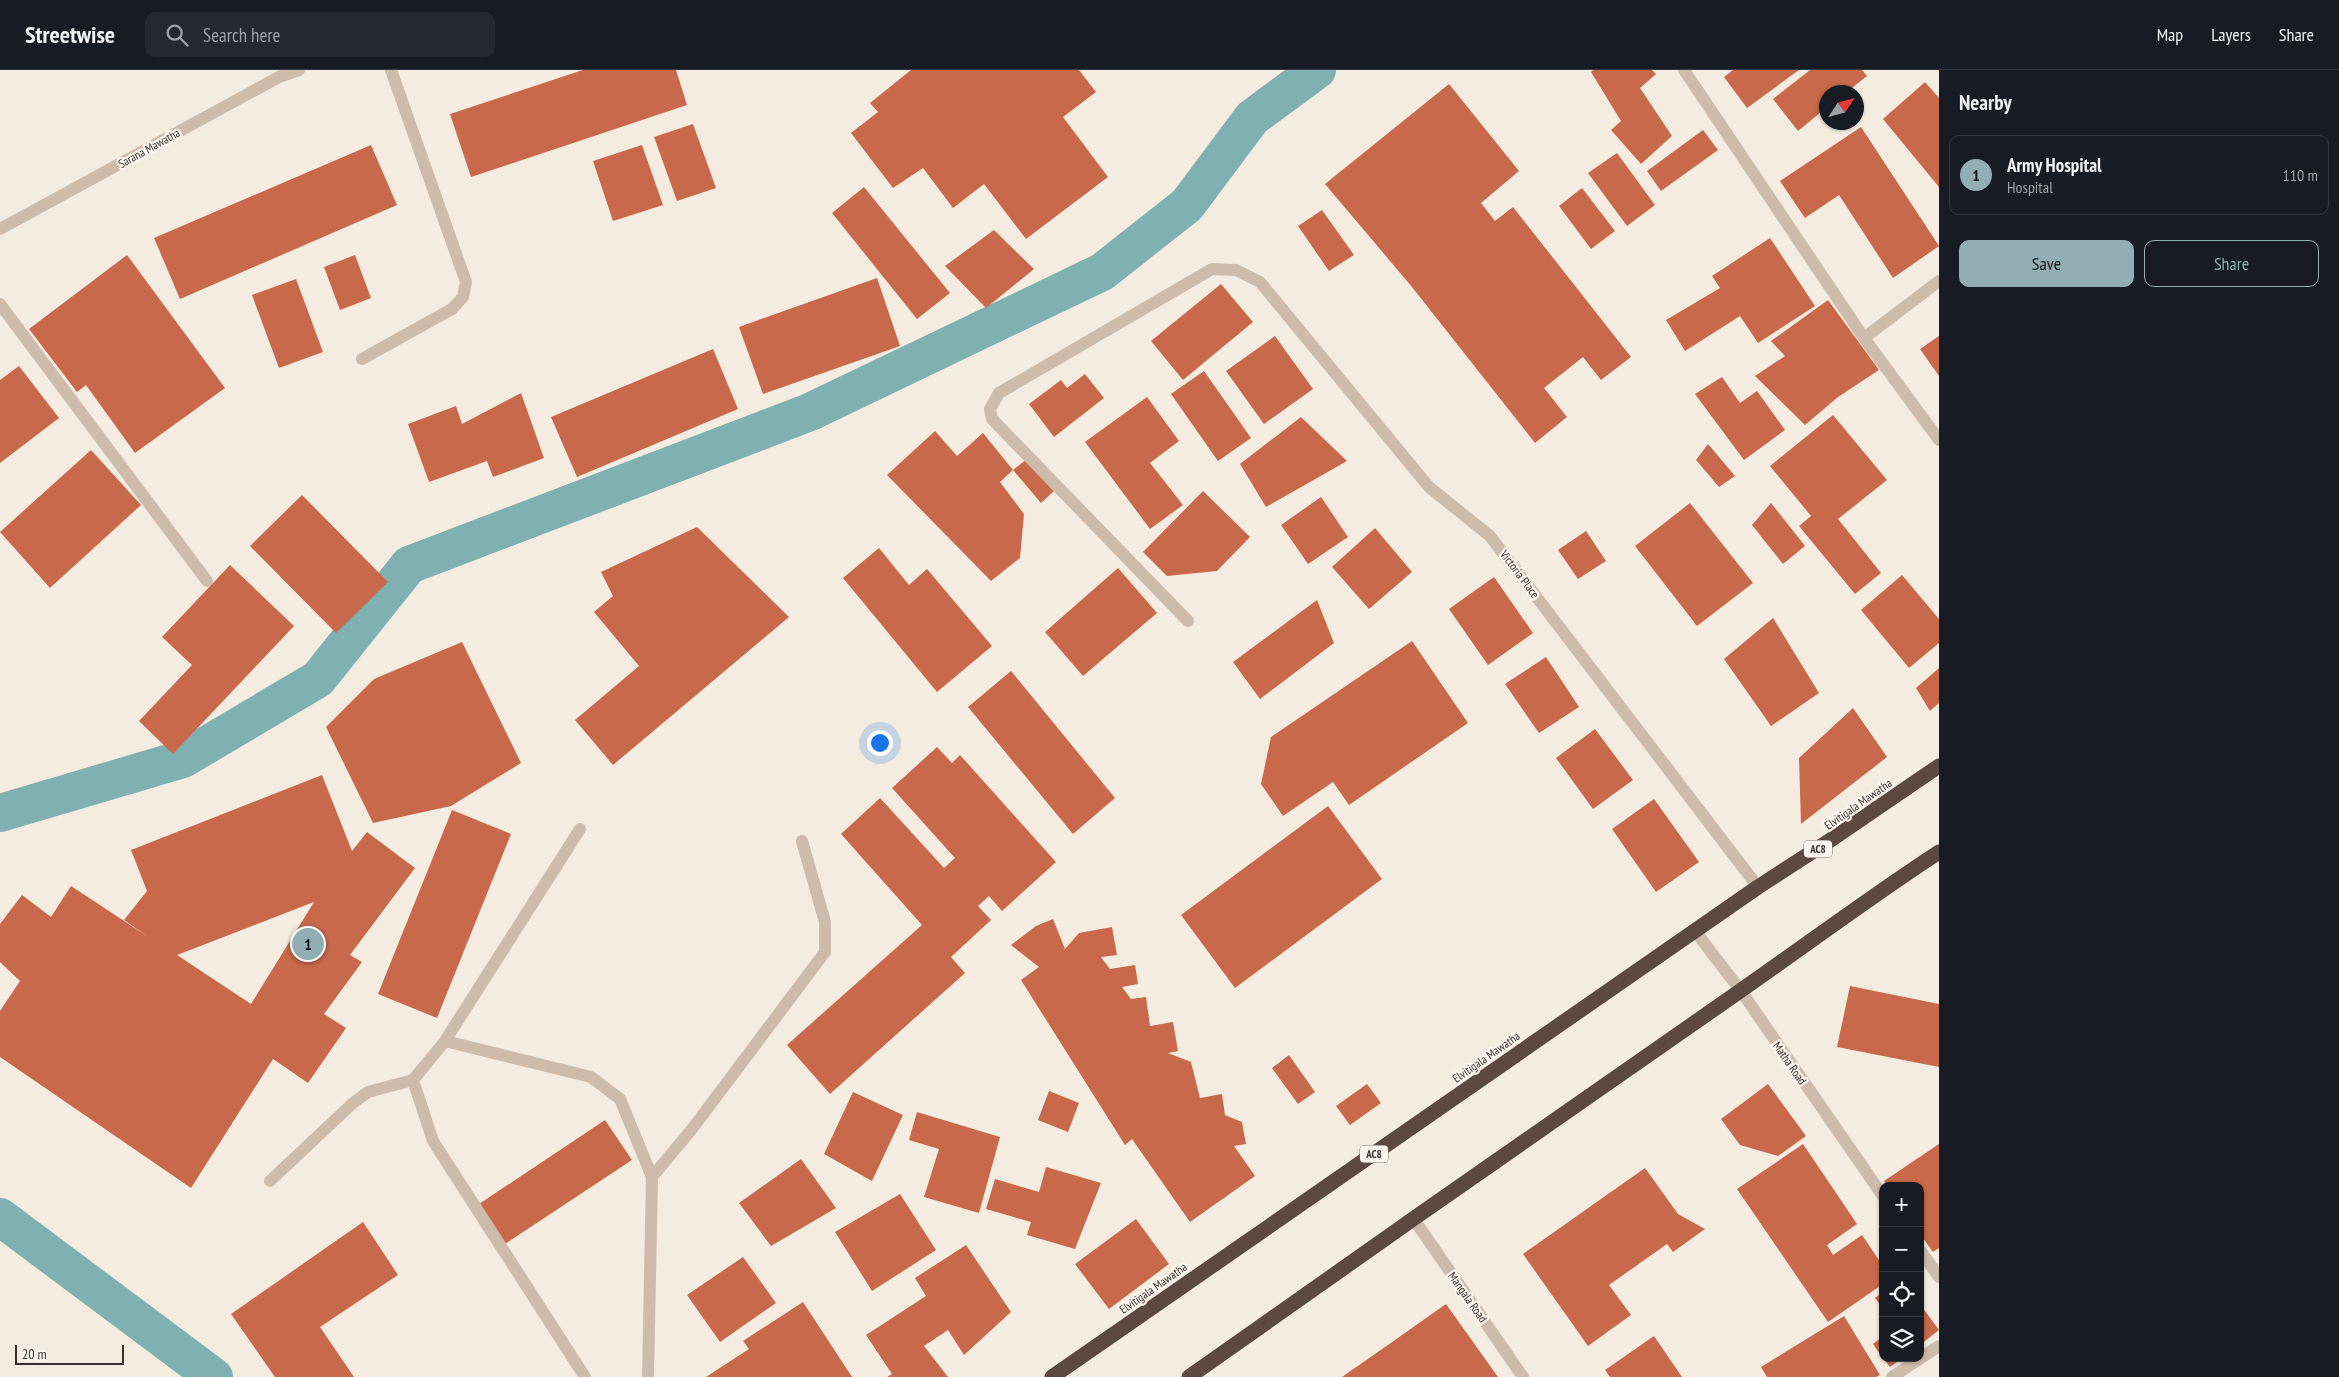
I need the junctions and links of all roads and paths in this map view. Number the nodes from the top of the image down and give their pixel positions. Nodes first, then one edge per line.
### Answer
1 (299, 70) edge
2 (391, 70) edge
3 (1684, 70) edge
4 (0, 228) edge
5 (1939, 281) edge
6 (0, 304) edge
7 (1864, 338) junction
8 (362, 359) dead end
9 (1939, 440) edge
10 (207, 581) dead end
11 (1188, 621) dead end
12 (1939, 766) edge
13 (580, 829) dead end
14 (802, 841) dead end
15 (1939, 852) edge
16 (1758, 887) junction
17 (1695, 931) junction
18 (1741, 991) junction
19 (445, 1042) junction
20 (413, 1080) junction
21 (652, 1176) junction
22 (270, 1181) dead end
23 (1879, 1190) edge
24 (1413, 1218) junction
25 (1924, 1256) edge
26 (1939, 1277) edge
27 (1939, 1346) edge
28 (585, 1377) edge
29 (648, 1377) edge
30 (1052, 1377) edge
31 (1189, 1377) edge
32 (1523, 1377) edge
33 (1892, 1377) edge

1 - 4 street, Sarana Mawatha
2 - 8 street
3 - 7 street
5 - 7 street
6 - 10 street
7 - 9 street
11 - 16 street, Victoria Place
12 - 16 highway, Elvitigala Mawatha / AC8
13 - 19 street
14 - 21 street
15 - 18 highway
16 - 17 highway, Elvitigala Mawatha / AC8
17 - 18 street, Matha Road
17 - 30 highway, Elvitigala Mawatha / AC8
18 - 23 street, Matha Road
18 - 24 highway
19 - 20 street
19 - 21 street
20 - 22 street
20 - 28 street
21 - 29 street
24 - 31 highway
24 - 32 street, Mangala Road
25 - 26 street
27 - 33 street

